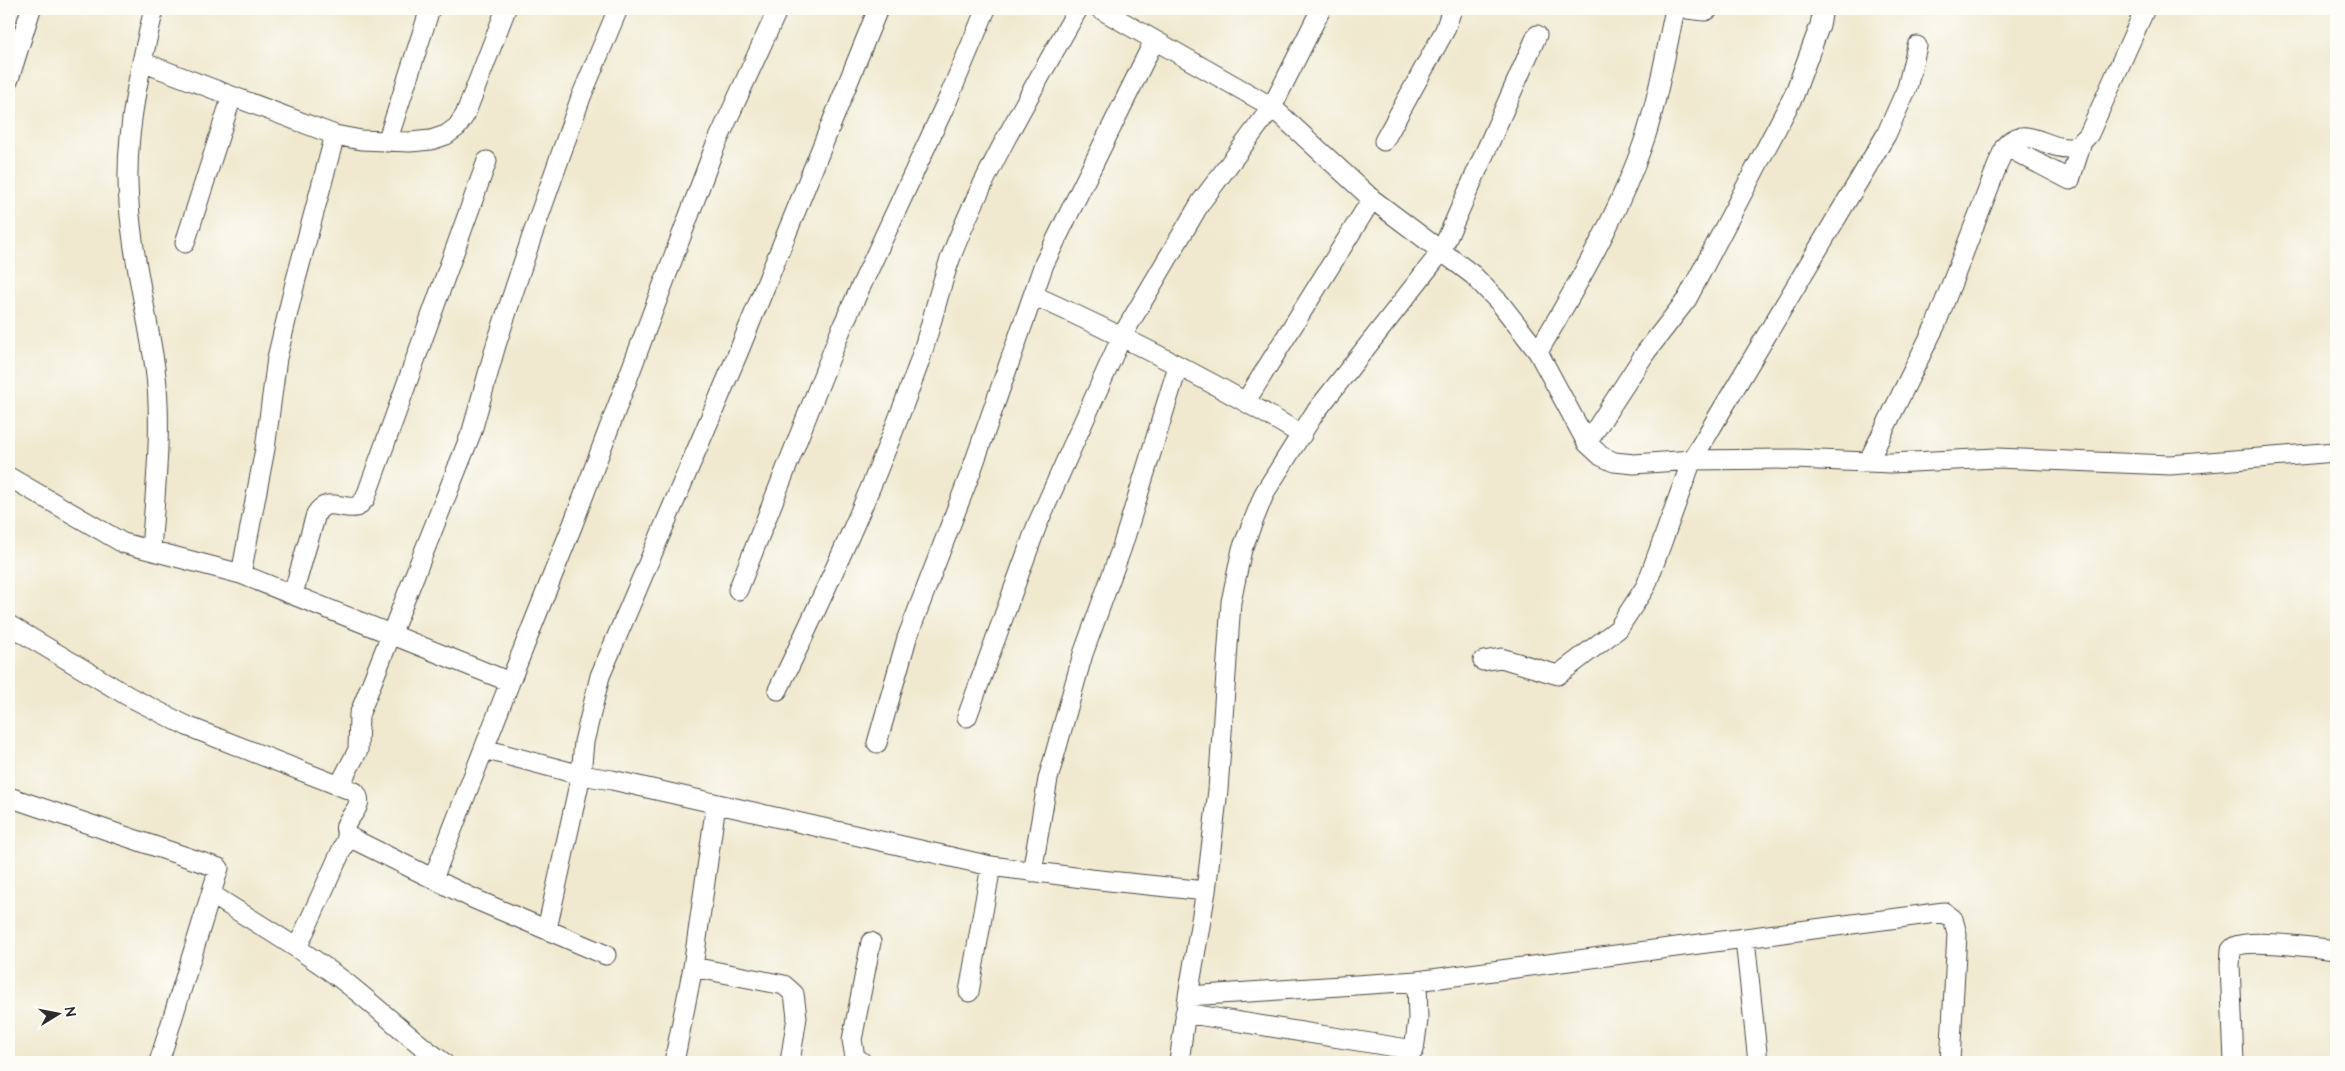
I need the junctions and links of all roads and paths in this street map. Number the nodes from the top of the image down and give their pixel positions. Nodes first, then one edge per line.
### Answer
1 (32, 9) edge
2 (154, 9) edge
3 (430, 9) edge
4 (506, 9) edge
5 (618, 9) edge
6 (778, 9) edge
7 (878, 9) edge
8 (986, 9) edge
9 (1078, 9) edge
10 (1100, 9) edge
11 (1321, 9) edge
12 (1452, 9) edge
13 (1675, 9) edge
14 (1687, 9) edge
15 (1709, 9) edge
16 (1824, 9) edge
17 (2145, 9) edge
18 (1537, 35) dead end
19 (1154, 41) junction
20 (1917, 46) dead end
21 (142, 62) junction
22 (9, 79) edge
23 (232, 96) junction
24 (1272, 107) junction
25 (336, 135) junction
26 (387, 142) junction
27 (1384, 142) dead end
28 (2082, 142) junction
29 (2005, 146) junction
30 (488, 161) dead end
31 (1372, 199) junction
32 (185, 243) dead end
33 (1441, 252) junction
34 (1033, 295) junction
35 (1122, 336) junction
36 (1538, 352) junction
37 (1178, 366) junction
38 (1246, 401) junction
39 (1302, 434) junction
40 (1587, 443) junction
41 (2336, 452) edge
42 (1692, 460) junction
43 (1868, 462) junction
44 (9, 476) edge
45 (151, 550) junction
46 (241, 574) junction
47 (738, 590) dead end
48 (293, 594) junction
49 (9, 625) edge
50 (393, 633) junction
51 (1483, 661) dead end
52 (510, 682) junction
53 (778, 690) dead end
54 (967, 717) dead end
55 (878, 743) dead end
56 (484, 749) junction
57 (580, 775) junction
58 (339, 786) junction
59 (9, 797) edge
60 (716, 804) junction
61 (348, 836) junction
62 (991, 866) junction
63 (1032, 872) junction
64 (433, 879) junction
65 (1206, 891) junction
66 (211, 894) junction
67 (546, 929) junction
68 (1745, 939) junction
69 (871, 942) dead end
70 (297, 948) junction
71 (2336, 950) edge
72 (606, 955) dead end
73 (693, 966) junction
74 (1418, 981) junction
75 (969, 992) dead end
76 (1186, 1004) junction
77 (159, 1062) edge
78 (443, 1062) edge
79 (674, 1062) edge
80 (790, 1062) edge
81 (862, 1062) edge
82 (1179, 1062) edge
83 (1758, 1062) edge
84 (1950, 1062) edge
85 (2234, 1062) edge

1 - 22 street
2 - 21 street
3 - 26 street
4 - 26 street
5 - 50 street
6 - 52 street
7 - 57 street
8 - 47 street
9 - 53 street
10 - 19 street
11 - 24 street
12 - 27 street
13 - 36 street
14 - 15 street
16 - 40 street
17 - 28 street
18 - 33 street
19 - 24 street
19 - 34 street
20 - 42 street
21 - 23 street
21 - 45 street
23 - 25 street
23 - 32 street
24 - 31 street
24 - 35 street
25 - 26 street
25 - 46 street
28 - 29 street
28 - 29 street
29 - 43 street
30 - 48 street
31 - 33 street
31 - 38 street
33 - 36 street
33 - 39 street
34 - 35 street
34 - 55 street
35 - 37 street
35 - 54 street
36 - 40 street
37 - 38 street
37 - 63 street
38 - 39 street
39 - 65 street
40 - 42 street
41 - 43 street
42 - 43 street
42 - 51 street
44 - 45 street
45 - 46 street
46 - 48 street
48 - 50 street
49 - 58 street
50 - 52 street
50 - 58 street
52 - 56 street
56 - 57 street
56 - 64 street
57 - 60 street
57 - 67 street
58 - 61 street
59 - 66 street
60 - 62 street
60 - 73 street
61 - 64 street
61 - 70 street
62 - 63 street
62 - 75 street
63 - 65 street
64 - 67 street
65 - 76 street
66 - 70 street
66 - 77 street
67 - 72 street
68 - 74 street
68 - 83 street
68 - 84 street
69 - 81 street
70 - 78 street
71 - 85 street
73 - 79 street
73 - 80 street
74 - 76 street
74 - 76 street
76 - 82 street

